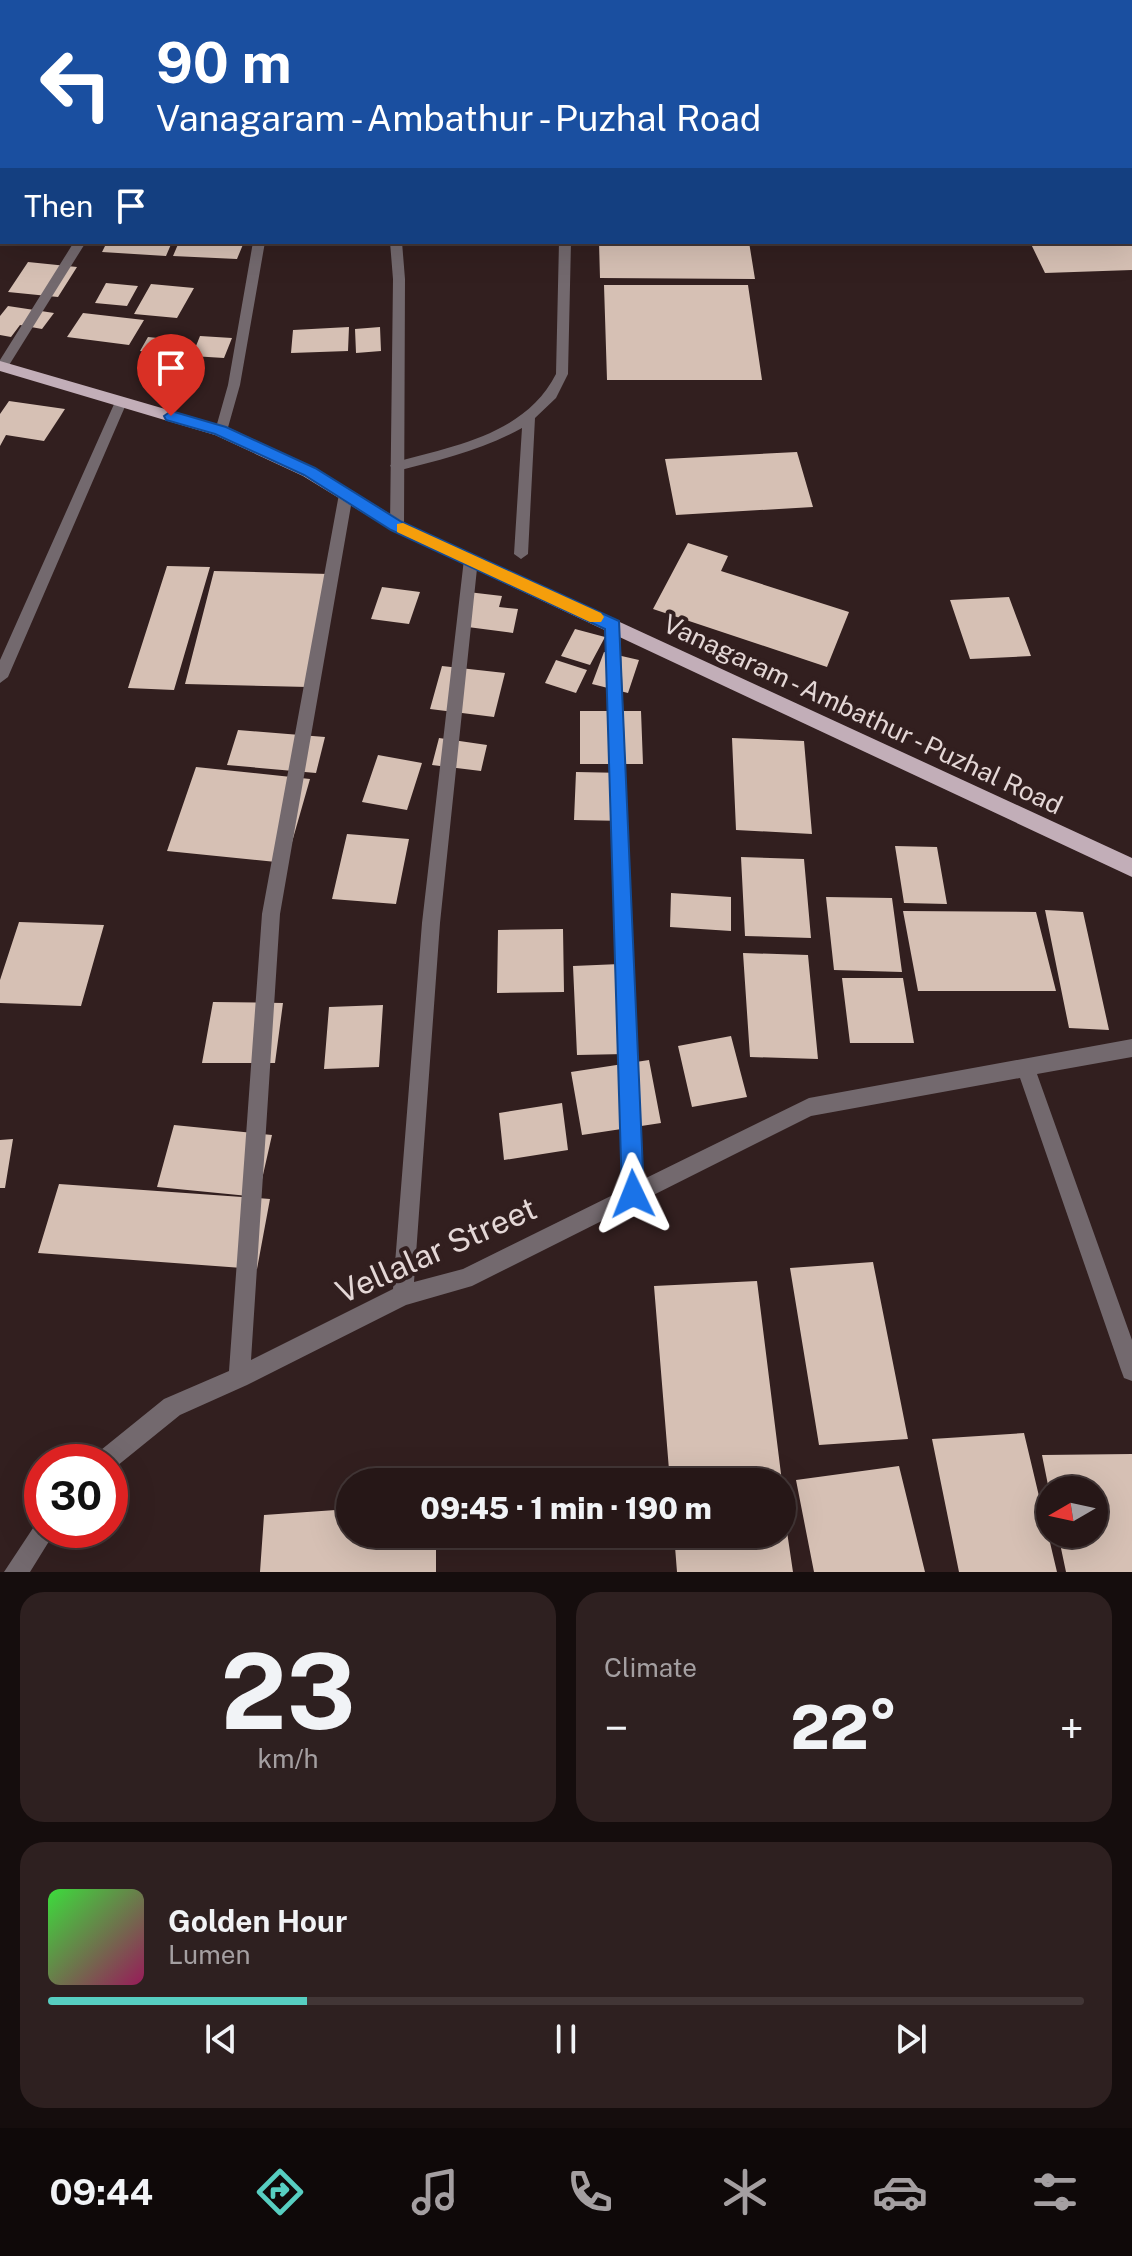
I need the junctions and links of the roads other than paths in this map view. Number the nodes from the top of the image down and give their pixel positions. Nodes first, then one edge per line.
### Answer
1 (79, 244) edge
2 (259, 244) edge
3 (396, 244) edge
4 (565, 244) edge
5 (1, 366) edge
6 (121, 402) junction
7 (529, 418) junction
8 (221, 431) junction
9 (397, 466) junction
10 (346, 494) junction
11 (397, 526) junction
12 (521, 554) dead end
13 (471, 559) junction
14 (613, 625) junction
15 (0, 677) edge
16 (1132, 868) edge
17 (1132, 1048) edge
18 (1026, 1069) junction
19 (633, 1194) junction
20 (403, 1295) junction
21 (1132, 1370) edge
22 (239, 1377) junction
23 (126, 1444) edge
24 (33, 1548) edge
25 (16, 1572) edge

1 - 5 street
2 - 8 street
3 - 9 street
4 - 7 street
5 - 6 main road, Vanagaram - Ambathur - Puzhal Road
6 - 8 main road, Vanagaram - Ambathur - Puzhal Road
6 - 15 street
7 - 9 street
7 - 12 street
8 - 10 main road, Vanagaram - Ambathur - Puzhal Road
9 - 11 street
10 - 11 main road, Vanagaram - Ambathur - Puzhal Road
10 - 22 street
11 - 13 main road, Vanagaram - Ambathur - Puzhal Road
13 - 14 main road, Vanagaram - Ambathur - Puzhal Road
13 - 20 street
14 - 16 main road, Vanagaram - Ambathur - Puzhal Road
14 - 19 street
17 - 18 street, Vellalar Street
18 - 19 street, Vellalar Street
18 - 21 street
19 - 20 street, Vellalar Street
20 - 22 street, Vellalar Street
22 - 23 street, Vellalar Street
24 - 25 street

